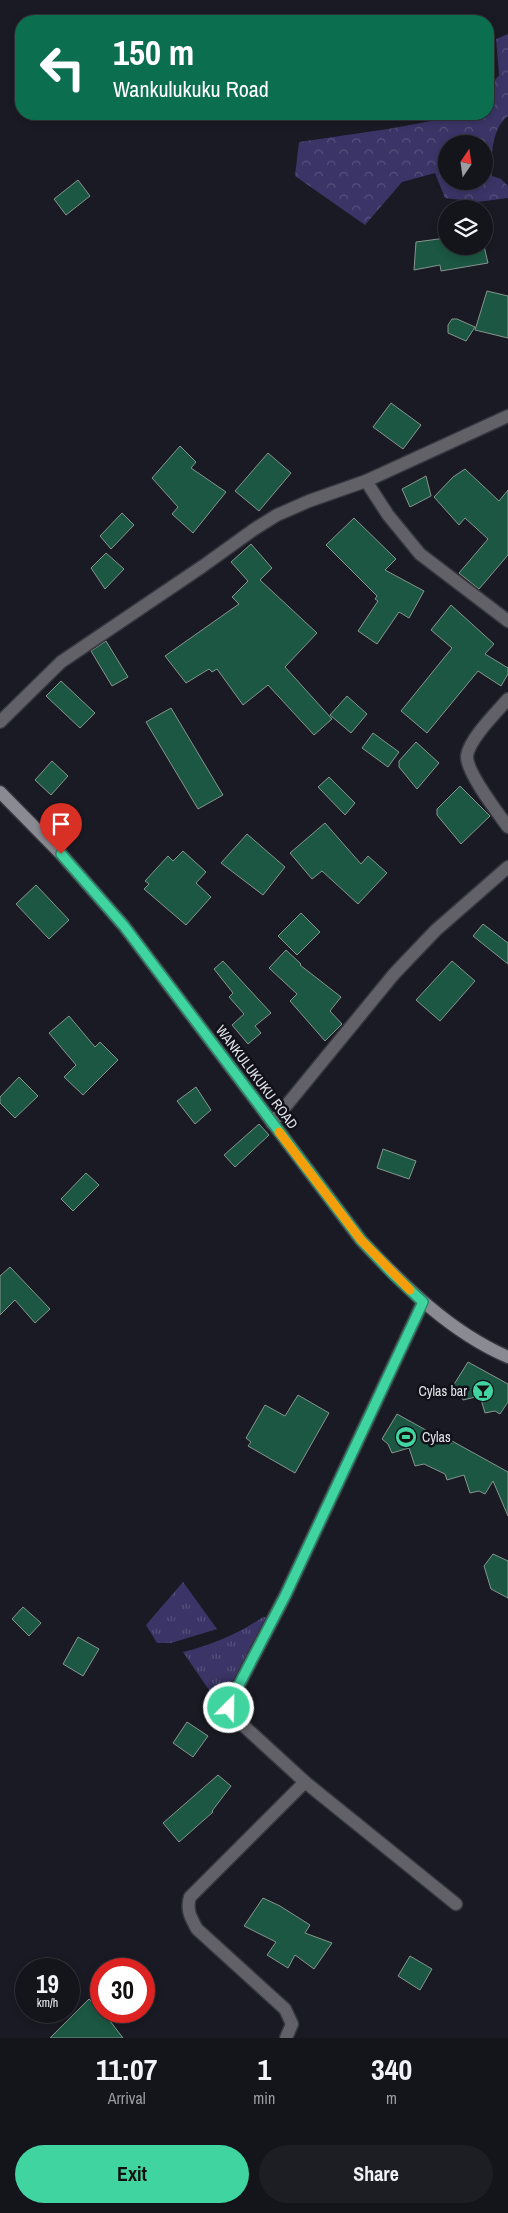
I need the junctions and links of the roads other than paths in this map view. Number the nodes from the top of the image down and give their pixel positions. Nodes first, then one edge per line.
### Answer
1 (508, 416) edge
2 (366, 481) junction
3 (508, 621) edge
4 (508, 699) edge
5 (0, 722) edge
6 (0, 792) edge
7 (508, 827) edge
8 (508, 868) edge
9 (272, 1122) junction
10 (423, 1302) junction
11 (508, 1357) edge
12 (305, 1782) junction
13 (456, 1904) dead end
14 (286, 2038) edge

1 - 2 street
2 - 3 street
2 - 5 street
4 - 7 street
6 - 9 main road, WANKULUKUKU ROAD
8 - 9 street
9 - 10 main road, WANKULUKUKU ROAD
10 - 11 main road, WANKULUKUKU ROAD
10 - 12 street
12 - 13 street
12 - 14 street

